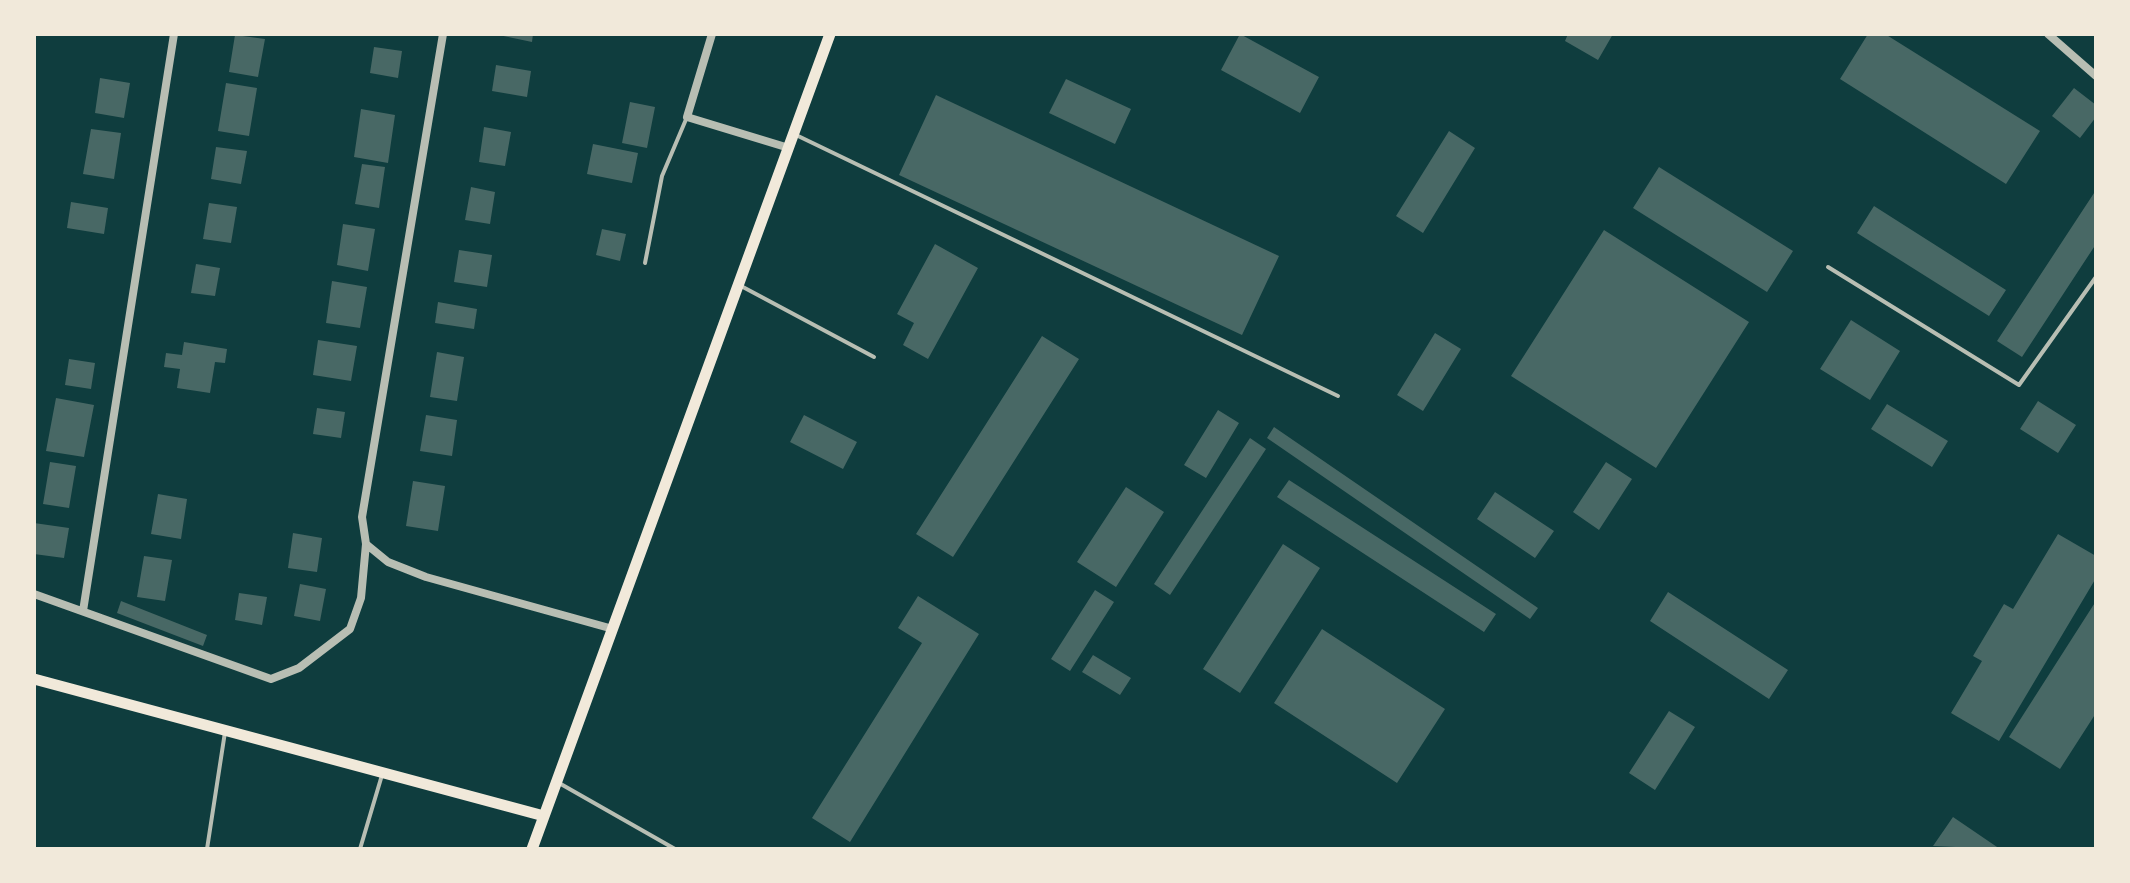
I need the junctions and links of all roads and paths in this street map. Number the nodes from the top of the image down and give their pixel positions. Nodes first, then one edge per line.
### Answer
1 (174, 34) edge
2 (443, 34) edge
3 (712, 34) edge
4 (830, 34) edge
5 (2048, 34) edge
6 (2096, 76) edge
7 (687, 117) junction
8 (794, 134) junction
9 (789, 148) junction
10 (645, 263) dead end
11 (1828, 267) dead end
12 (2096, 277) edge
13 (739, 285) junction
14 (874, 357) dead end
15 (1338, 396) dead end
16 (366, 544) junction
17 (34, 594) edge
18 (83, 611) junction
19 (613, 629) junction
20 (34, 679) edge
21 (226, 730) junction
22 (382, 772) junction
23 (557, 782) junction
24 (544, 816) junction
25 (207, 849) edge
26 (360, 849) edge
27 (532, 849) edge
28 (675, 849) edge

1 - 18 street
2 - 16 street
3 - 7 street
4 - 8 main road
5 - 6 street
7 - 9 street
7 - 10 lane
8 - 9 main road
8 - 15 lane
9 - 13 main road
11 - 12 lane
13 - 14 lane
13 - 19 main road
16 - 18 street
16 - 19 street
17 - 18 street
19 - 23 main road
20 - 21 main road
21 - 22 main road
21 - 25 lane
22 - 24 main road
22 - 26 lane
23 - 24 main road
23 - 28 lane
24 - 27 main road

